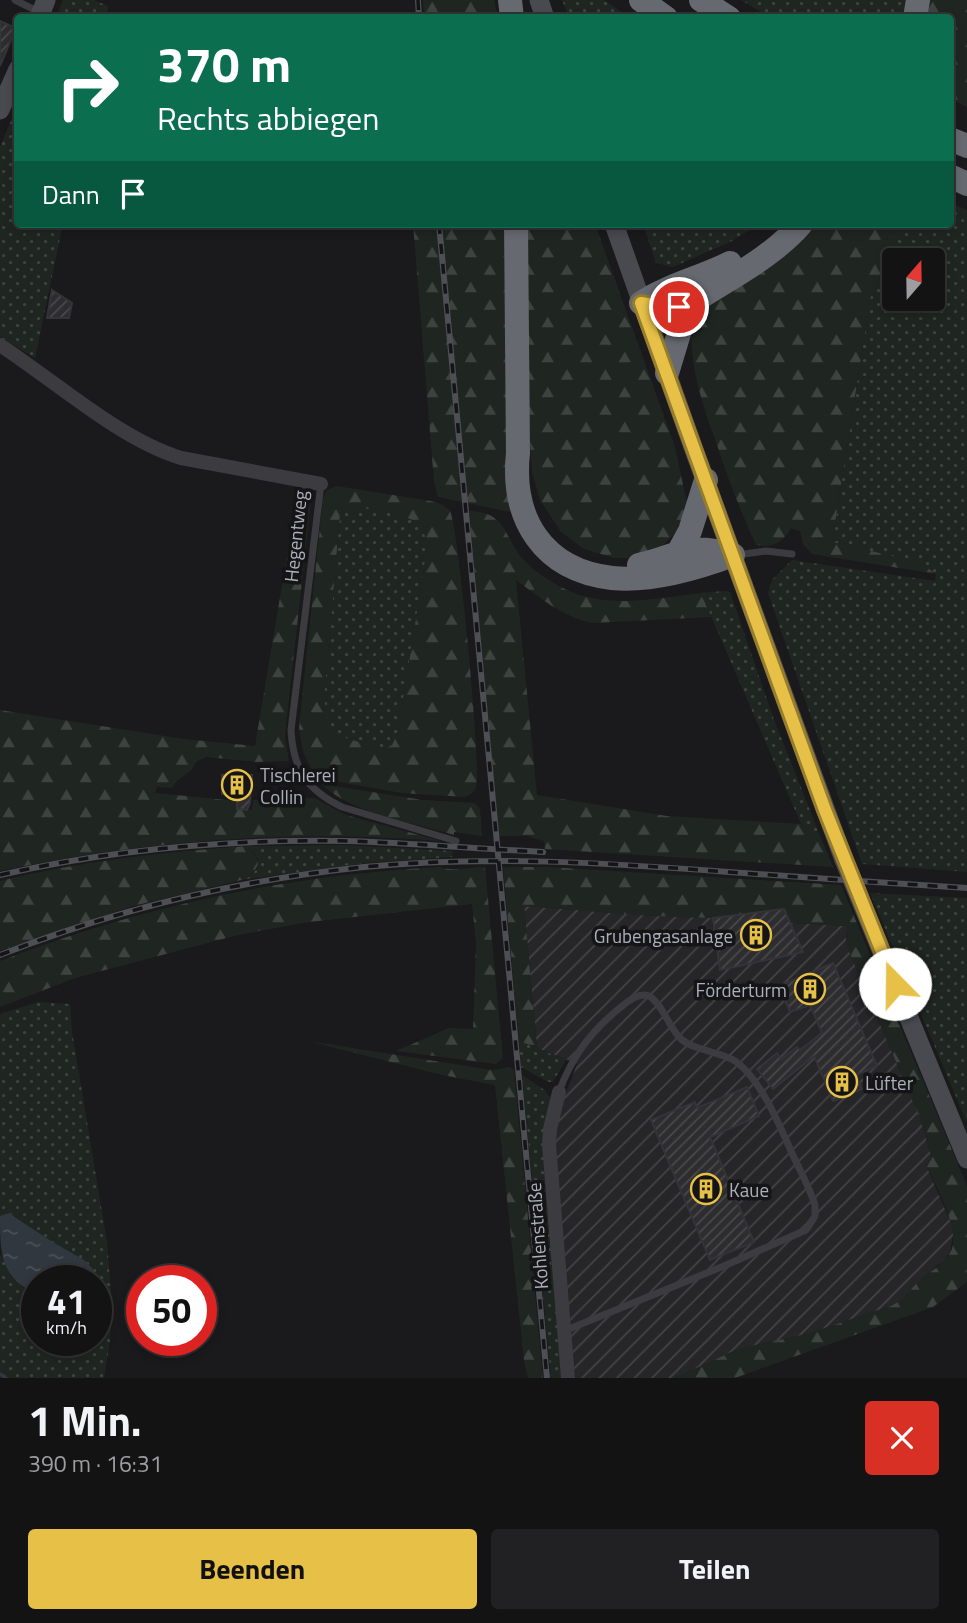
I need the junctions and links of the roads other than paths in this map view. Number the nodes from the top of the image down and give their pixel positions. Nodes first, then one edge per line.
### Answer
1 (15, 0) edge
2 (641, 0) edge
3 (701, 0) edge
4 (724, 0) edge
5 (42, 10) edge
6 (660, 14) edge
7 (723, 14) edge
8 (739, 14) edge
9 (14, 78) edge
10 (0, 110) edge
11 (516, 228) edge
12 (615, 228) edge
13 (787, 228) edge
14 (798, 228) edge
15 (693, 302) junction
16 (641, 303) junction
17 (0, 345) edge
18 (667, 373) junction
19 (517, 453) junction
20 (706, 480) junction
21 (321, 484) joint
22 (679, 551) junction
23 (792, 554) dead end
24 (733, 555) junction
25 (456, 841) dead end
26 (559, 1092) joint
27 (967, 1159) edge
28 (563, 1331) junction
29 (568, 1378) edge

1 - 5 lane
2 - 6 highway
3 - 7 highway
4 - 8 highway
9 - 10 main road
11 - 19 highway
12 - 16 main road
13 - 16 highway
14 - 15 highway
15 - 16 highway
15 - 18 highway
16 - 18 main road
17 - 21 street, Hegentweg
18 - 20 main road
19 - 22 highway
19 - 24 highway
20 - 22 highway
20 - 24 main road
21 - 25 lane, Hegentweg
22 - 24 highway
23 - 24 lane
24 - 27 main road
26 - 28 street, Kohlenstraße
26 - 28 lane
28 - 29 street, Kohlenstraße

